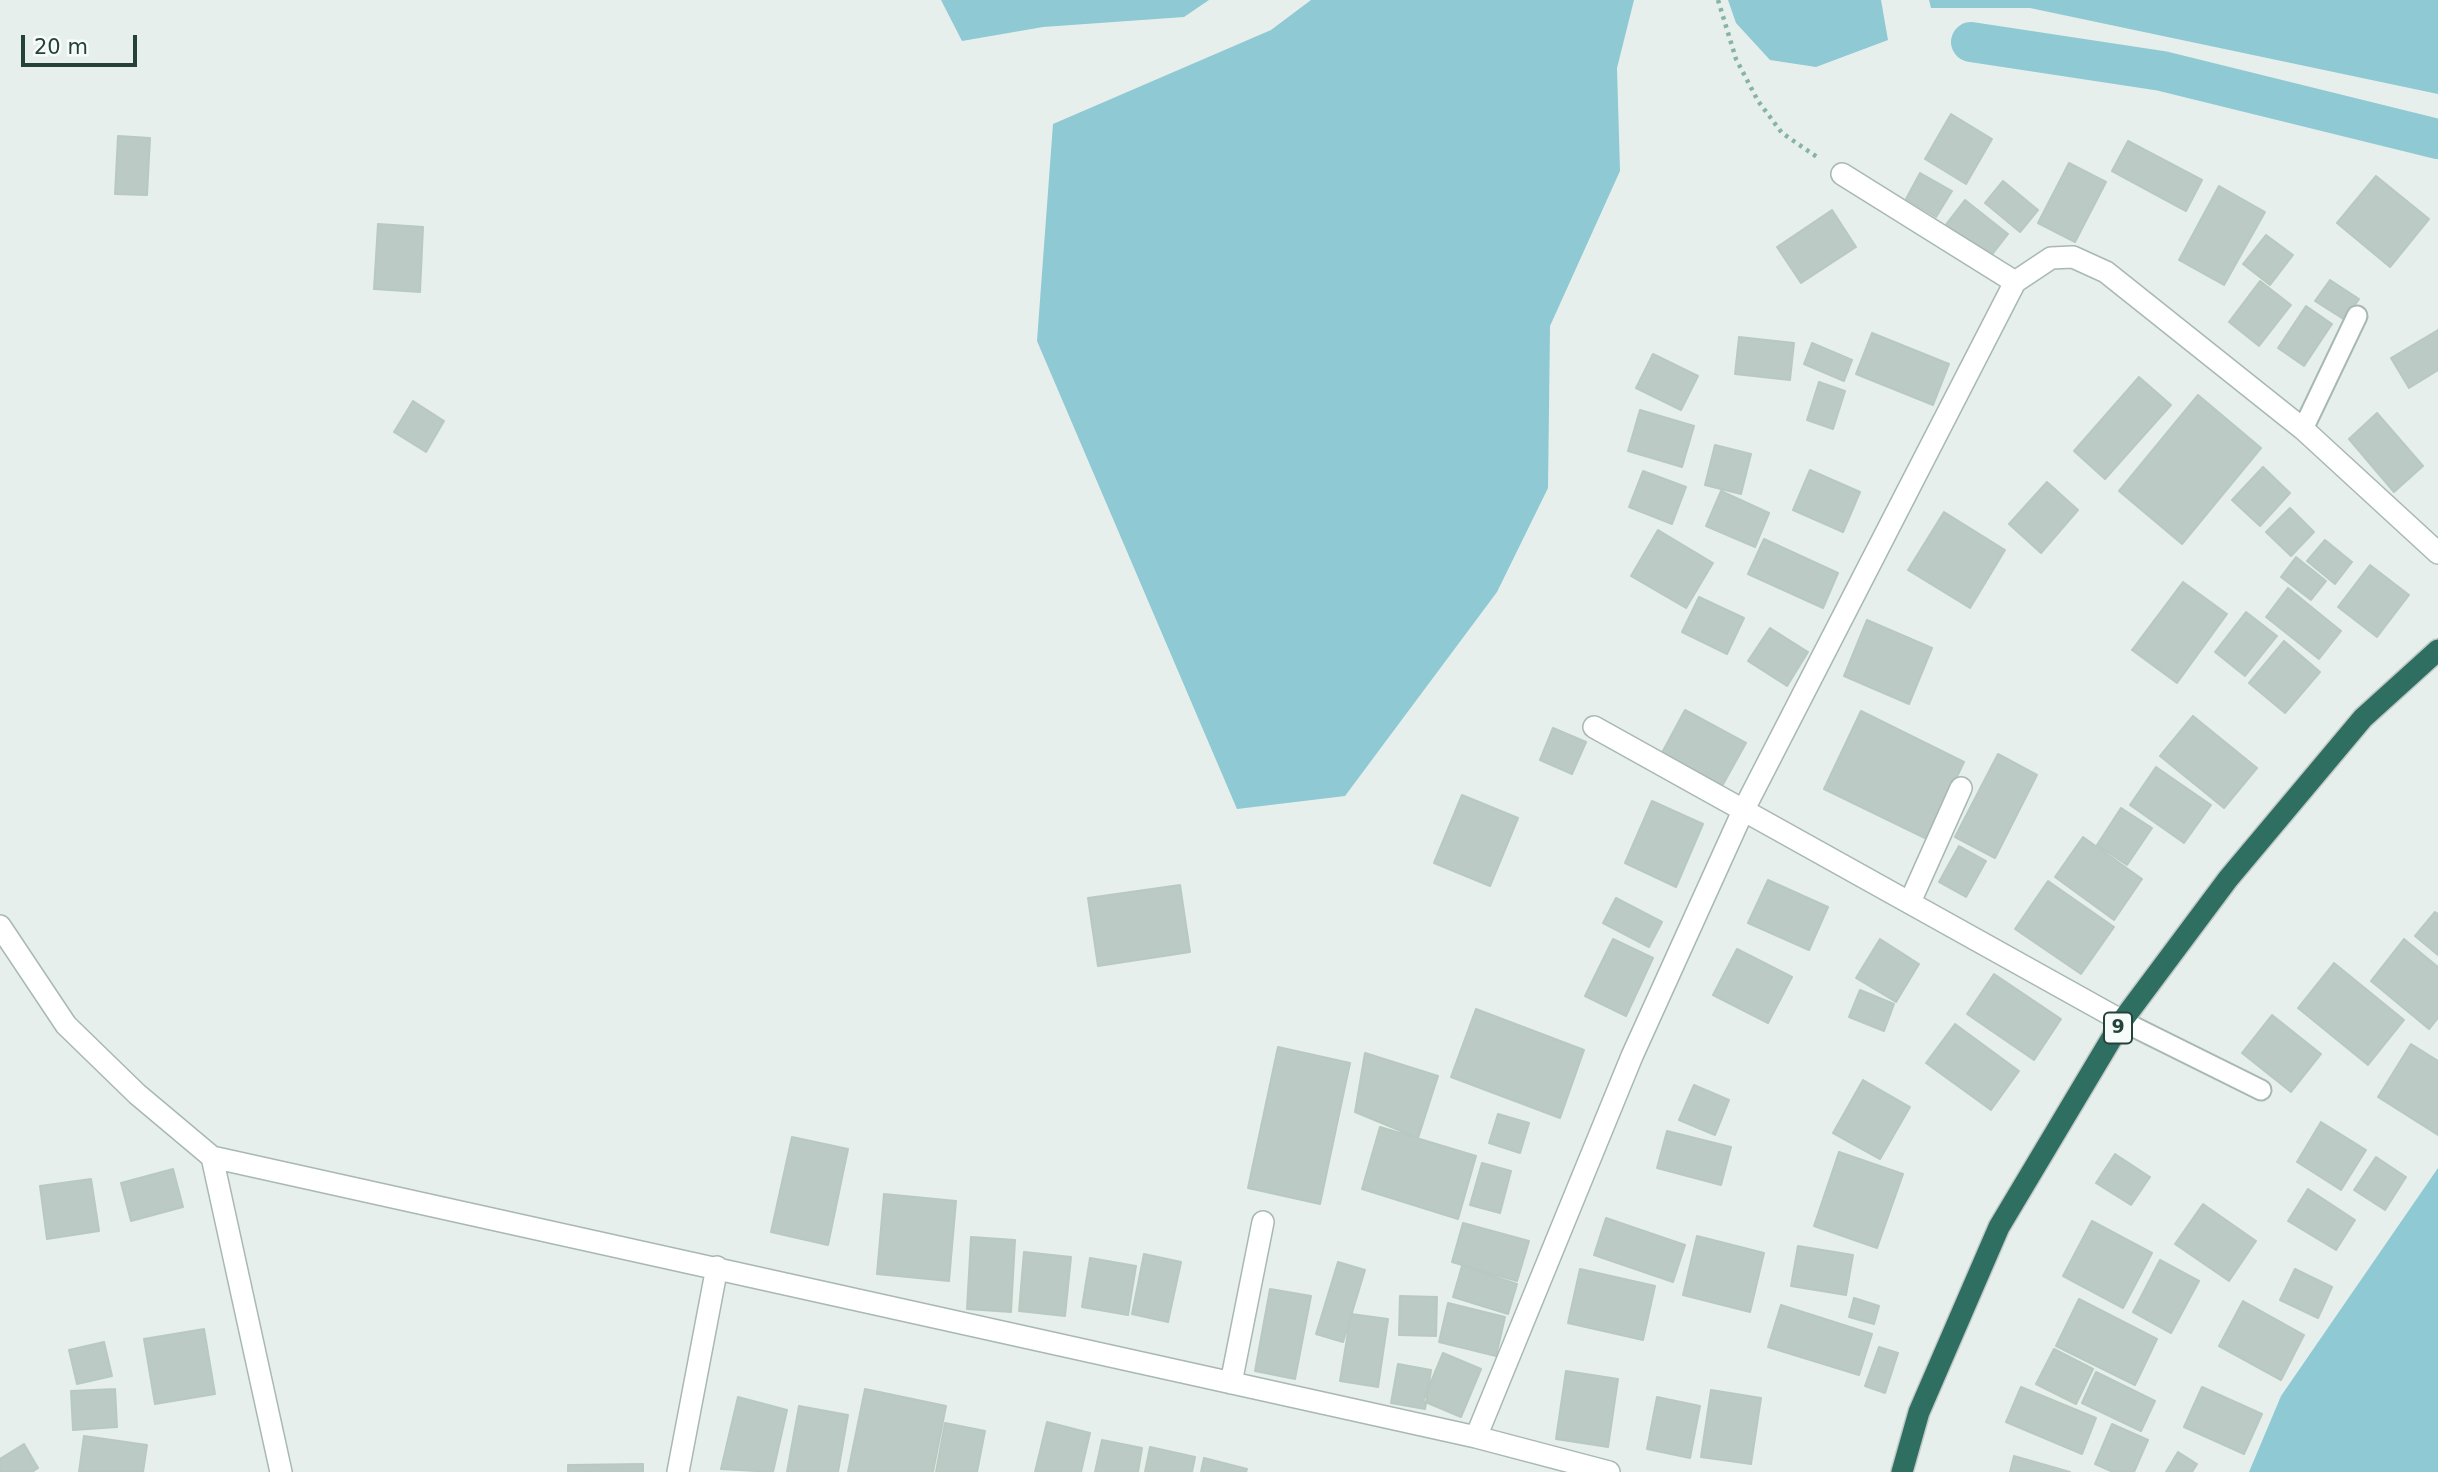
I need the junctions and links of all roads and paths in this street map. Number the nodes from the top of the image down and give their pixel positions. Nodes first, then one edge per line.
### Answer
1 (1718, 0) edge
2 (1842, 174) joint
3 (2015, 282) junction
4 (2357, 316) dead end
5 (2303, 429) junction
6 (2438, 553) edge
7 (2438, 650) edge
8 (1594, 727) dead end
9 (1961, 788) dead end
10 (1743, 811) junction
11 (1910, 902) junction
12 (0, 926) edge
13 (2122, 1021) junction
14 (2261, 1090) dead end
15 (212, 1157) junction
16 (1264, 1222) dead end
17 (717, 1267) junction
18 (1230, 1383) junction
19 (1476, 1437) junction
20 (281, 1472) edge
21 (678, 1472) edge
22 (1609, 1472) edge
23 (1902, 1472) edge

1 - 2 path
2 - 3 street
3 - 5 street
3 - 10 street
4 - 5 lane
5 - 6 street
7 - 13 highway, 9
8 - 10 street
9 - 11 street
10 - 11 street
10 - 19 street
11 - 13 street
12 - 15 street
13 - 14 lane
13 - 23 highway, 9
15 - 17 street
15 - 20 street
16 - 18 street
17 - 18 street
17 - 21 street
18 - 19 street
19 - 22 street

